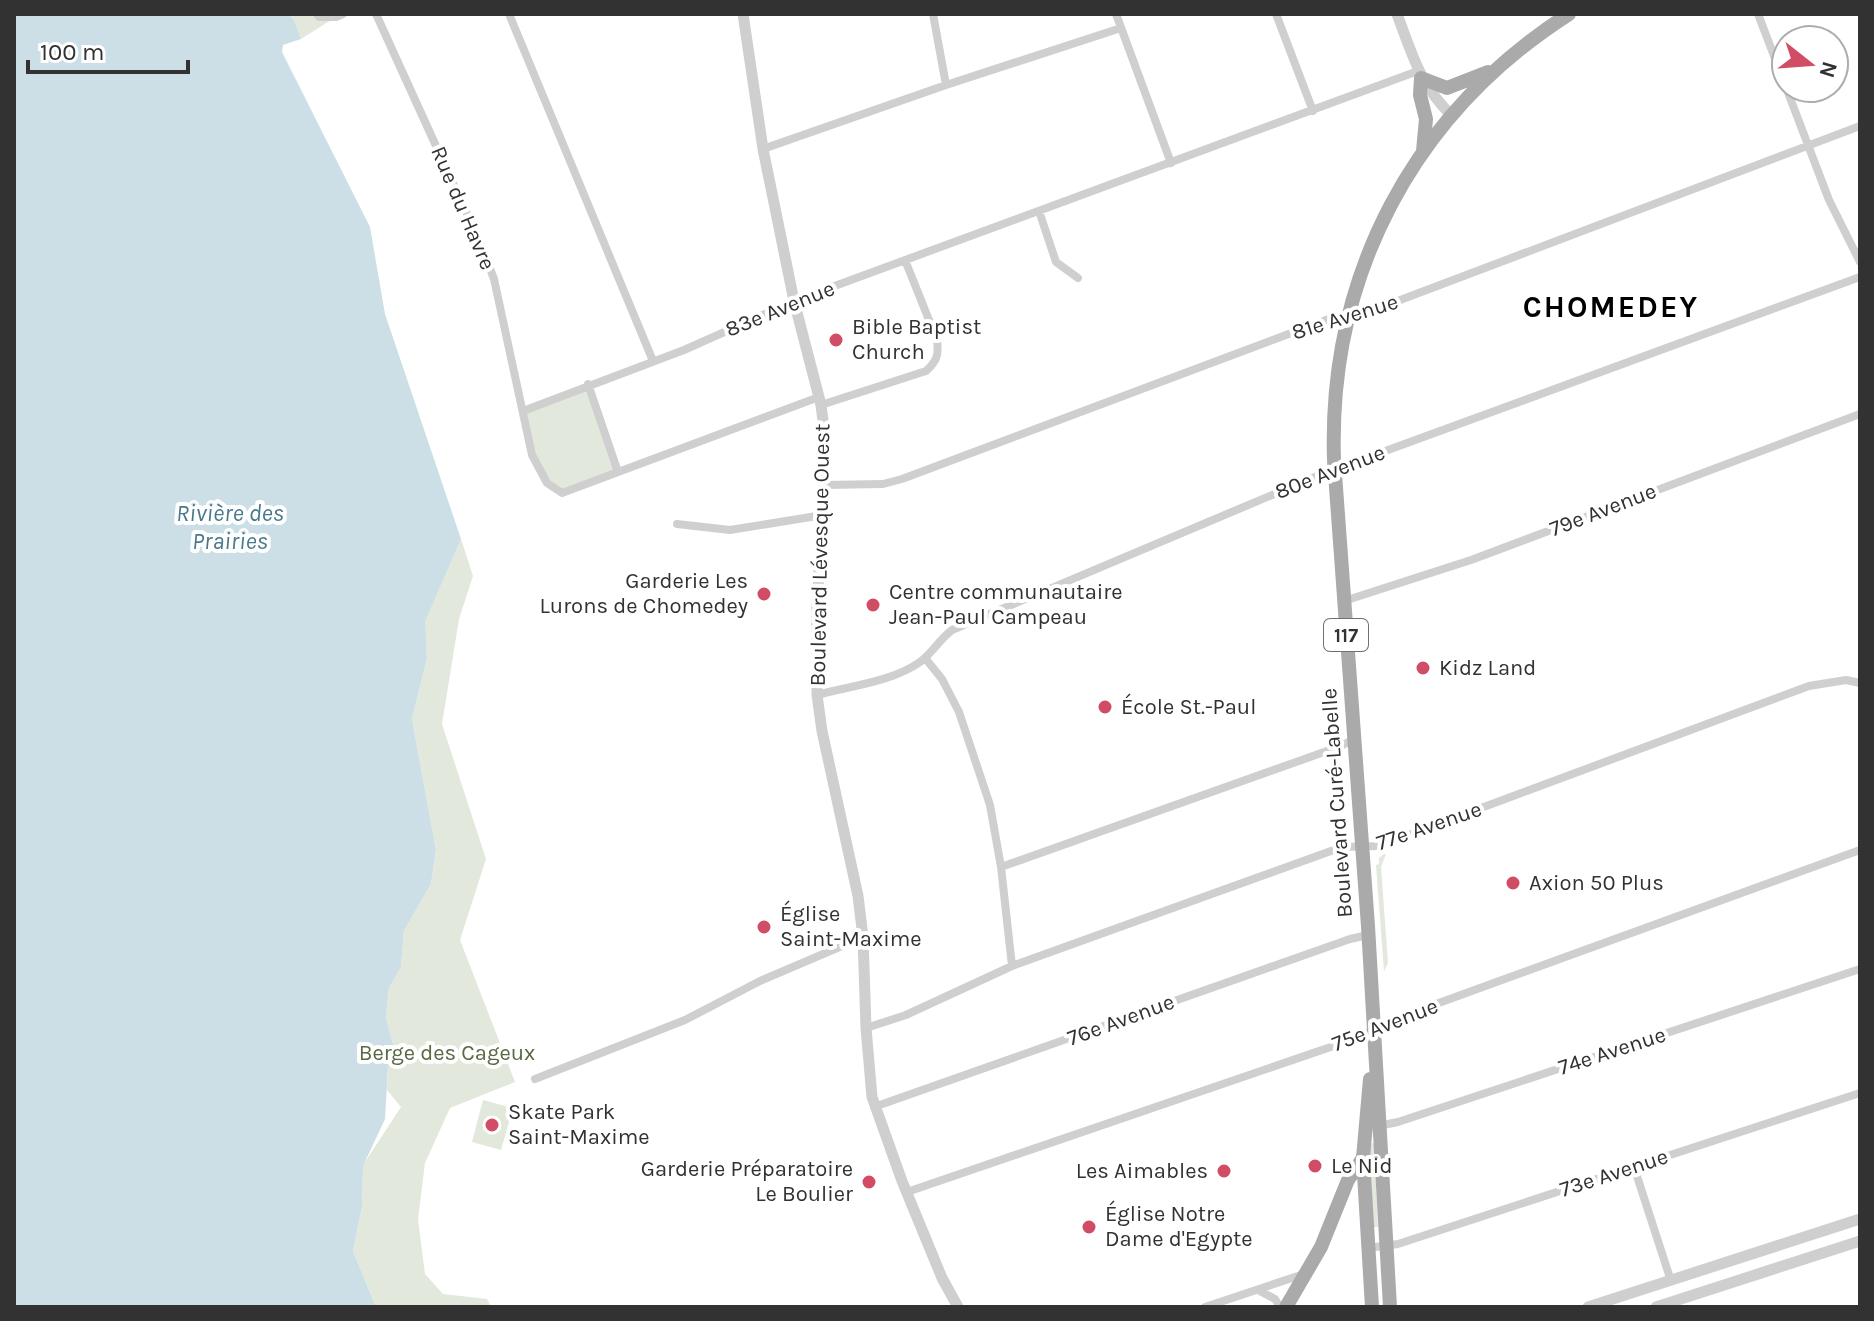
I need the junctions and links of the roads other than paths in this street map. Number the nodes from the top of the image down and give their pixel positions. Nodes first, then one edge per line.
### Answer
1 (317, 14) edge
2 (343, 14) edge
3 (376, 14) edge
4 (509, 14) edge
5 (743, 14) edge
6 (933, 14) edge
7 (1116, 14) edge
8 (1276, 14) edge
9 (1397, 14) edge
10 (1569, 14) edge
11 (1758, 14) edge
12 (1121, 28) junction
13 (1499, 67) junction
14 (1420, 74) junction
15 (946, 85) junction
16 (1313, 111) junction
17 (1452, 116) junction
18 (1860, 126) edge
19 (1808, 146) junction
20 (763, 149) junction
21 (1422, 153) junction
22 (1171, 163) junction
23 (1039, 211) junction
24 (905, 260) junction
25 (1860, 262) edge
26 (1860, 277) edge
27 (1078, 278) dead end
28 (794, 301) junction
29 (1348, 316) junction
30 (653, 361) junction
31 (588, 384) junction
32 (820, 401) junction
33 (523, 411) junction
34 (1860, 414) edge
35 (1335, 469) junction
36 (618, 472) junction
37 (825, 485) junction
38 (823, 515) junction
39 (677, 524) dead end
40 (1344, 601) junction
41 (925, 658) junction
42 (1860, 683) edge
43 (817, 695) junction
44 (1354, 739) junction
45 (1362, 846) junction
46 (1860, 850) edge
47 (1001, 867) junction
48 (1368, 935) junction
49 (863, 937) junction
50 (1012, 966) junction
51 (1860, 969) edge
52 (866, 1028) junction
53 (1373, 1030) junction
54 (1374, 1047) junction
55 (535, 1079) dead end
56 (1860, 1093) edge
57 (874, 1107) junction
58 (1380, 1125) junction
59 (1364, 1127) junction
60 (1363, 1158) junction
61 (1634, 1167) junction
62 (907, 1192) junction
63 (1860, 1219) edge
64 (1860, 1241) edge
65 (1386, 1246) junction
66 (1367, 1248) junction
67 (1308, 1273) junction
68 (942, 1278) junction
69 (1671, 1281) junction
70 (1258, 1290) junction
71 (947, 1307) edge
72 (958, 1307) edge
73 (1205, 1307) edge
74 (1280, 1307) edge
75 (1286, 1307) edge
76 (1372, 1307) edge
77 (1390, 1307) edge
78 (1588, 1307) edge
79 (1656, 1307) edge

1 - 2 street
3 - 33 street, Rue du Havre
4 - 30 street
5 - 20 street, Boulevard Lévesque Ouest
6 - 15 street
7 - 12 street
8 - 16 street
9 - 14 street
10 - 13 main road, Boulevard Curé-Labelle / 117
11 - 19 street
12 - 15 street
12 - 22 street
13 - 14 main road
13 - 17 main road, Boulevard Curé-Labelle / 117
14 - 16 street, 83e Avenue
14 - 17 street
14 - 21 main road
15 - 20 street
16 - 22 street, 83e Avenue
17 - 21 main road, Boulevard Curé-Labelle / 117
18 - 19 street, 81e Avenue
19 - 25 street
19 - 29 street, 81e Avenue
20 - 28 street, Boulevard Lévesque Ouest
21 - 29 main road, Boulevard Curé-Labelle / 117
22 - 23 street, 83e Avenue
23 - 24 street, 83e Avenue
23 - 27 street
24 - 28 street, 83e Avenue
24 - 32 street
26 - 35 street, 80e Avenue
28 - 30 street, 83e Avenue
28 - 32 street, Boulevard Lévesque Ouest
29 - 35 main road, Boulevard Curé-Labelle / 117
29 - 37 street, 81e Avenue
30 - 31 street, 83e Avenue
31 - 33 street, 83e Avenue
31 - 36 street
32 - 36 street
32 - 37 street, Boulevard Lévesque Ouest
33 - 36 street, Rue du Havre
34 - 40 street, 79e Avenue
35 - 40 main road, Boulevard Curé-Labelle / 117
35 - 41 street, 80e Avenue
37 - 38 street, Boulevard Lévesque Ouest
38 - 39 street
38 - 43 street, Boulevard Lévesque Ouest
40 - 44 main road, Boulevard Curé-Labelle / 117
41 - 43 street, 80e Avenue
41 - 47 street
42 - 45 street, 77e Avenue
43 - 49 street, Boulevard Lévesque Ouest
44 - 45 main road, Boulevard Curé-Labelle / 117
44 - 47 street
45 - 48 main road, Boulevard Curé-Labelle / 117
45 - 50 street, 77e Avenue
46 - 53 street, 75e Avenue
47 - 50 street
48 - 53 main road, Boulevard Curé-Labelle / 117
48 - 57 street, 76e Avenue
49 - 52 street, Boulevard Lévesque Ouest
49 - 55 street
50 - 52 street, 77e Avenue
51 - 58 street, 74e Avenue
52 - 57 street, Boulevard Lévesque Ouest
53 - 54 main road, Boulevard Curé-Labelle / 117
53 - 62 street, 75e Avenue
54 - 58 main road, Boulevard Curé-Labelle / 117
54 - 59 main road, Boulevard Curé-Labelle / 117
56 - 61 street, 73e Avenue
57 - 62 street, Boulevard Lévesque Ouest
58 - 59 street, 74e Avenue
58 - 65 main road, Boulevard Curé-Labelle / 117
59 - 60 main road, Boulevard Curé-Labelle / 117
60 - 66 main road, Boulevard Curé-Labelle
60 - 67 main road
61 - 65 street, 73e Avenue
61 - 69 street
62 - 68 street, Boulevard Lévesque Ouest
63 - 69 street
64 - 79 street
65 - 66 street, 73e Avenue
65 - 77 main road, Boulevard Curé-Labelle / 117
66 - 76 main road, Boulevard Curé-Labelle
67 - 70 street
67 - 75 main road
68 - 71 street, Boulevard Lévesque Ouest
68 - 72 street, Boulevard Lévesque Ouest
69 - 78 street
70 - 73 street
70 - 74 street

